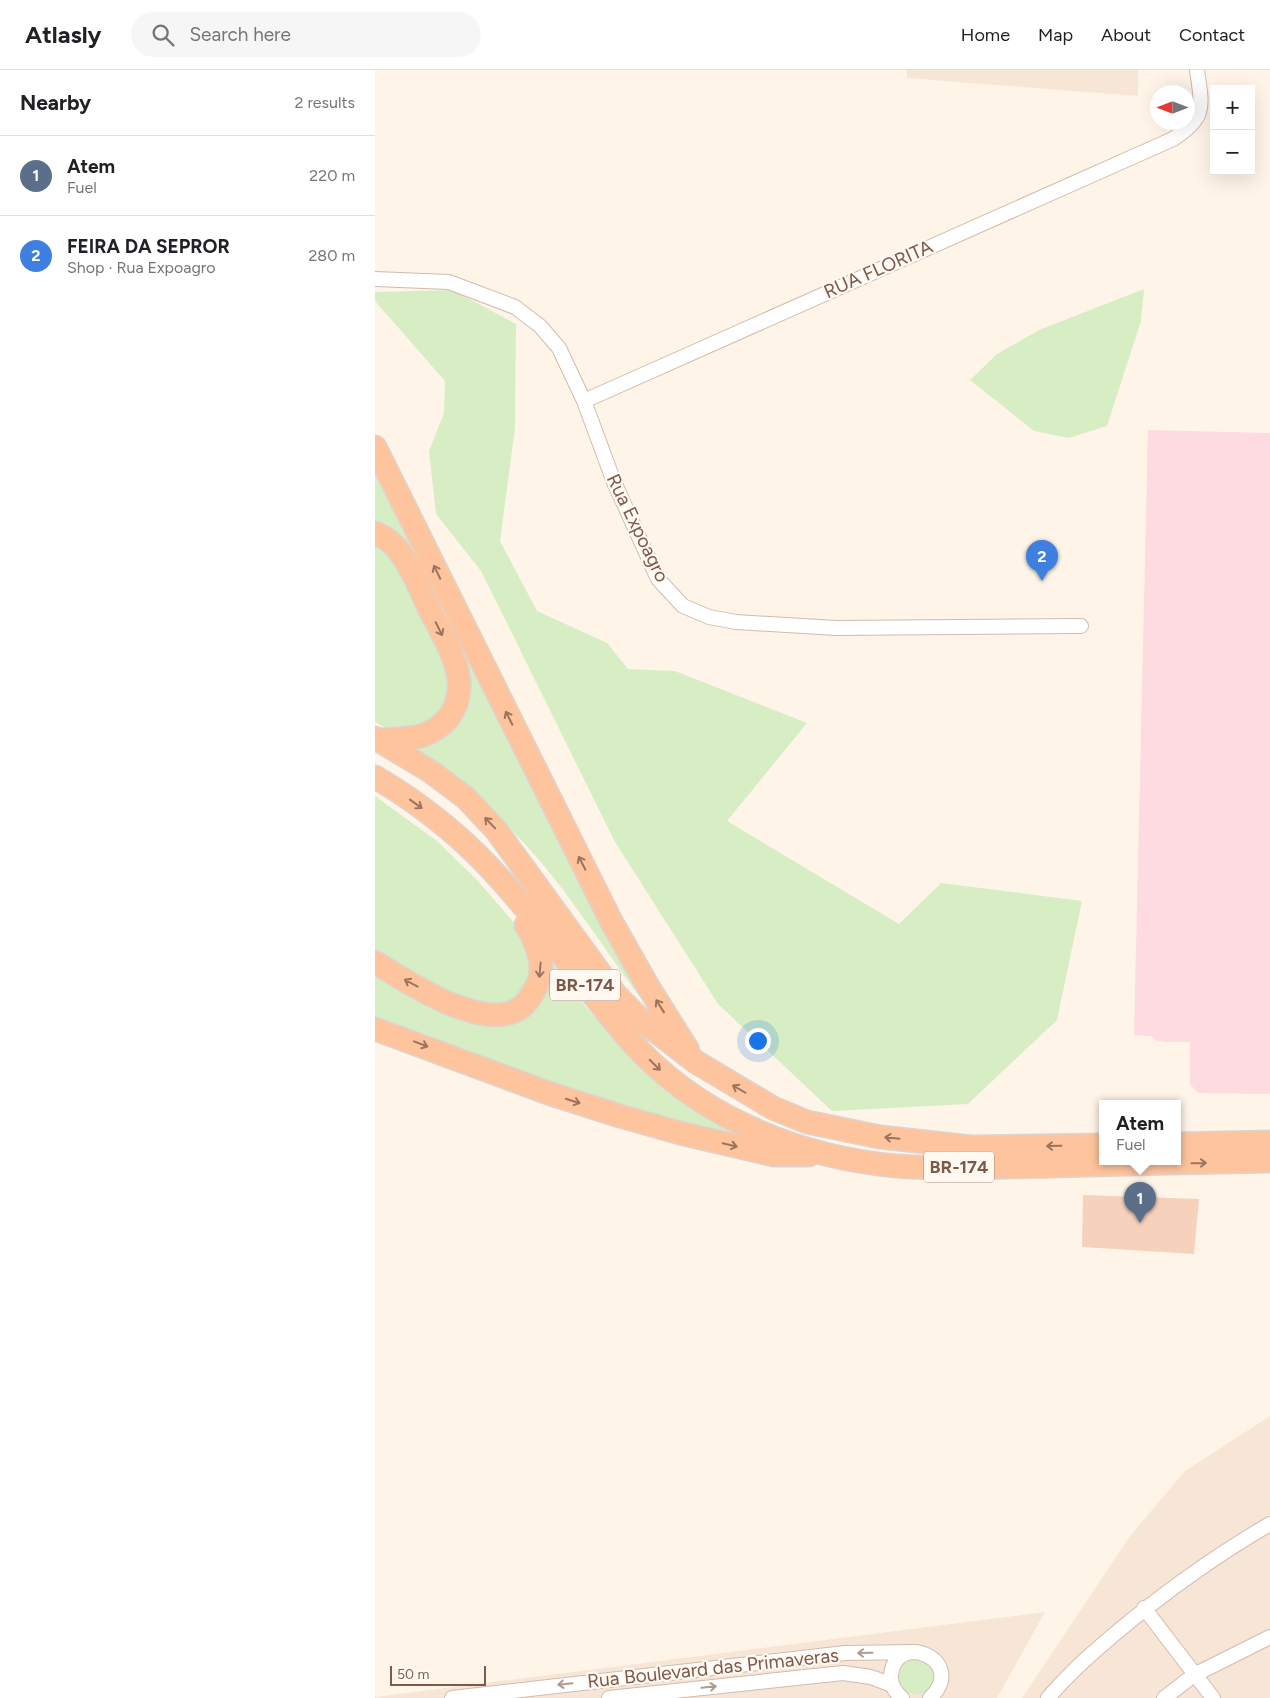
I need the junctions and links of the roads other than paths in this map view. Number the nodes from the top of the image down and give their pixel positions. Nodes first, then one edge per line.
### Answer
1 (1197, 70) edge
2 (375, 279) edge
3 (584, 401) junction
4 (375, 447) edge
5 (375, 533) edge
6 (1081, 626) dead end
7 (377, 739) edge
8 (375, 778) edge
9 (488, 866) junction
10 (375, 962) edge
11 (375, 1029) edge
12 (695, 1062) junction
13 (1270, 1142) edge
14 (1181, 1144) edge
15 (1099, 1145) edge
16 (822, 1154) junction
17 (1270, 1162) edge
18 (1181, 1164) edge
19 (1100, 1165) edge
20 (1270, 1524) edge
21 (1144, 1608) junction
22 (1270, 1638) edge
23 (914, 1652) junction
24 (1195, 1675) junction
25 (892, 1685) junction
26 (546, 1692) edge
27 (452, 1698) edge
28 (609, 1698) edge
29 (902, 1698) edge
30 (930, 1698) edge
31 (1048, 1698) edge
32 (1164, 1698) edge
33 (1213, 1698) edge

1 - 3 street, RUA FLORITA
2 - 3 street, Rua Expoagro
3 - 6 street, Rua Expoagro
12 -> 4 highway
5 -> 7 highway
12 -> 7 highway, BR-174
8 -> 9 highway, BR-174
9 -> 10 highway
9 -> 16 highway, BR-174
11 -> 16 highway
15 -> 12 highway, BR-174
13 - 14 highway
16 -> 19 highway, BR-174
18 -> 17 highway, BR-174
20 - 21 street
21 - 24 street
21 - 31 street
22 - 24 street
23 - 25 street
23 -> 26 street, Rua Boulevard das Primaveras
23 - 30 street
24 - 32 street
24 - 33 street
28 -> 25 street, Rua Boulevard das Primaveras
25 - 29 street
26 - 27 street, Rua Boulevard das Primaveras

